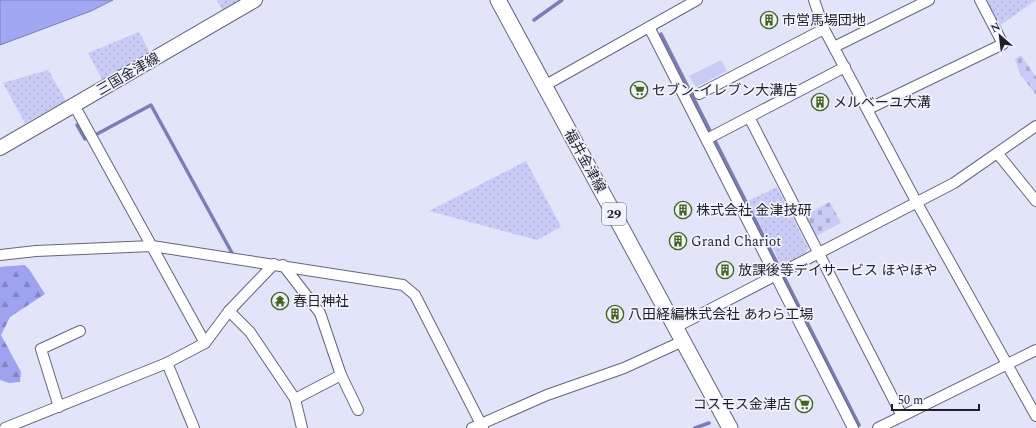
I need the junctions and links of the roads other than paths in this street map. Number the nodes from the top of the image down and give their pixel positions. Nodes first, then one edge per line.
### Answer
1 (255, 0) edge
2 (498, 0) edge
3 (697, 0) edge
4 (814, 0) edge
5 (928, 0) edge
6 (980, 0) edge
7 (650, 27) junction
8 (824, 29) junction
9 (834, 46) junction
10 (845, 67) junction
11 (544, 86) junction
12 (699, 94) dead end
13 (74, 105) junction
14 (868, 109) junction
15 (749, 117) junction
16 (1036, 126) edge
17 (707, 139) junction
18 (0, 148) edge
19 (998, 154) junction
20 (1036, 201) edge
21 (917, 203) junction
22 (152, 246) junction
23 (820, 253) junction
24 (0, 255) edge
25 (278, 265) junction
26 (775, 276) junction
27 (229, 311) junction
28 (676, 327) junction
29 (80, 331) dead end
30 (683, 341) junction
31 (206, 343) junction
32 (1036, 350) edge
33 (167, 363) junction
34 (1007, 365) junction
35 (342, 375) junction
36 (295, 399) junction
37 (59, 407) junction
38 (358, 410) dead end
39 (902, 416) junction
40 (1036, 416) edge
41 (478, 427) edge
42 (6, 428) edge
43 (194, 428) edge
44 (302, 428) edge
45 (730, 428) edge
46 (853, 428) edge
47 (878, 428) edge

1 - 13 main road, 三国金津線
2 - 11 main road, 福井金津線 / 29
3 - 7 street
4 - 8 street
5 - 9 street
6 - 14 street
7 - 11 street
7 - 17 street
8 - 9 street
8 - 12 street
9 - 10 street
10 - 14 street
10 - 15 street
11 - 28 main road, 福井金津線 / 29
13 - 18 main road, 三国金津線
13 - 22 street
14 - 21 street
15 - 17 street
15 - 23 street
16 - 19 street
17 - 26 street
19 - 20 street
19 - 21 street
21 - 23 street
21 - 34 street
22 - 24 street
22 - 25 street
22 - 31 street
23 - 26 street
23 - 39 street
25 - 27 street
25 - 35 street
25 - 41 street
26 - 28 street
26 - 46 street
27 - 31 street
27 - 36 street
28 - 30 main road, 福井金津線 / 29
29 - 37 street
30 - 41 street
30 - 45 main road, 福井金津線 / 29
31 - 33 street
32 - 34 street
33 - 37 street
33 - 43 street
34 - 39 street
34 - 40 street
35 - 36 street
35 - 38 street
36 - 44 street
37 - 42 street
39 - 47 street

